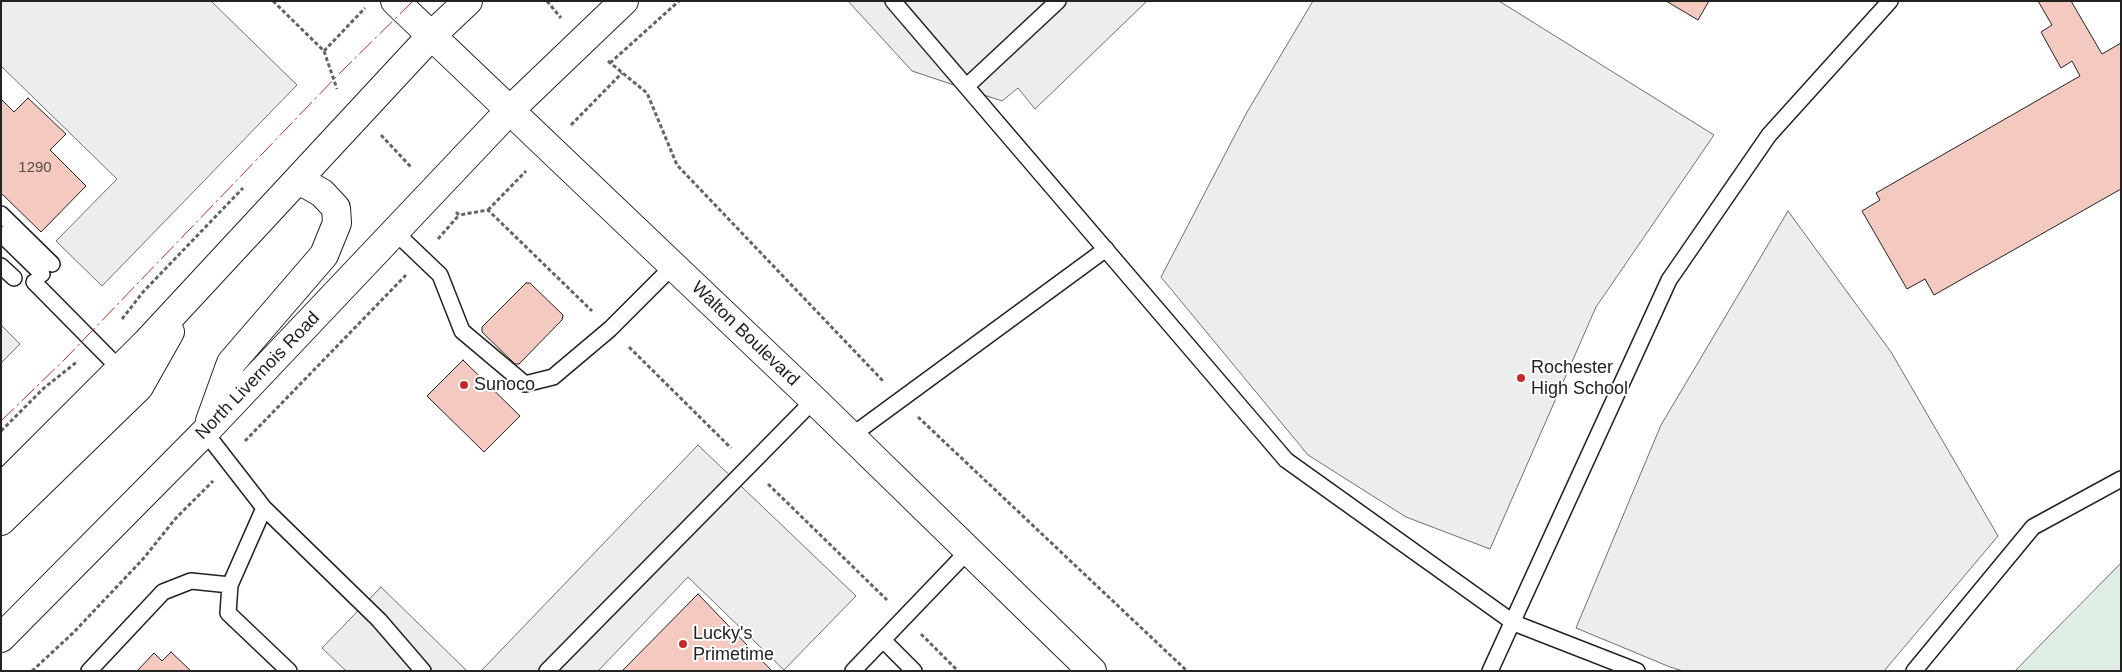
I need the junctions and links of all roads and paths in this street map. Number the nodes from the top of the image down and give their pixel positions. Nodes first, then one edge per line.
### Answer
1 (371, 1) edge
2 (395, 1) edge
3 (468, 1) edge
4 (547, 1) edge
5 (624, 1) edge
6 (679, 1) edge
7 (894, 1) edge
8 (1058, 1) edge
9 (1890, 1) edge
10 (432, 35) junction
11 (582, 41) junction
12 (324, 51) dead end
13 (610, 63) junction
14 (968, 86) junction
15 (510, 110) junction
16 (299, 180) junction
17 (244, 187) dead end
18 (1, 214) edge
19 (395, 232) junction
20 (1, 234) edge
21 (1106, 249) junction
22 (1, 266) edge
23 (674, 266) junction
24 (43, 273) junction
25 (14, 278) dead end
26 (191, 296) junction
27 (98, 347) junction
28 (120, 369) junction
29 (814, 400) junction
30 (900, 400) junction
31 (1, 431) edge
32 (206, 432) junction
33 (851, 436) junction
34 (2121, 479) edge
35 (1, 488) edge
36 (264, 508) junction
37 (1, 521) edge
38 (969, 550) junction
39 (230, 585) junction
40 (12, 620) edge
41 (1514, 623) junction
42 (1, 638) edge
43 (883, 640) junction
44 (88, 671) edge
45 (289, 671) edge
46 (423, 671) edge
47 (547, 671) edge
48 (853, 671) edge
49 (914, 671) edge
50 (1092, 671) edge
51 (1187, 671) edge
52 (1490, 671) edge
53 (1637, 671) edge
54 (1914, 671) edge

1 - 12 path
2 - 10 main road, Walton Boulevard
3 - 10 main road
4 - 11 path
5 - 11 main road, North Livernois Road
6 - 13 path
7 - 14 lane
8 - 14 lane
9 - 41 lane
10 - 15 main road, Walton Boulevard
10 - 16 main road
11 - 13 path
11 - 15 main road, North Livernois Road
13 - 30 path
14 - 21 lane
15 - 19 main road, North Livernois Road
15 - 23 main road, Walton Boulevard
16 - 26 main road
16 - 32 main road
17 - 27 path
18 - 24 lane
19 - 23 lane
19 - 32 main road, North Livernois Road
20 - 24 lane
21 - 30 lane
21 - 41 lane
22 - 25 lane
23 - 29 main road, Walton Boulevard
24 - 27 lane
26 - 28 main road
26 - 37 main road
27 - 28 lane
27 - 31 path
28 - 35 main road
29 - 33 main road, Walton Boulevard
29 - 47 lane
30 - 33 lane
30 - 51 path
32 - 36 lane
32 - 40 main road, North Livernois Road
33 - 38 main road, Walton Boulevard
34 - 54 lane
36 - 39 lane
36 - 46 lane
38 - 43 lane
38 - 50 main road, Walton Boulevard
39 - 44 lane
39 - 45 lane
40 - 42 main road, North Livernois Road
41 - 52 lane
41 - 53 lane
43 - 48 lane
43 - 49 lane

